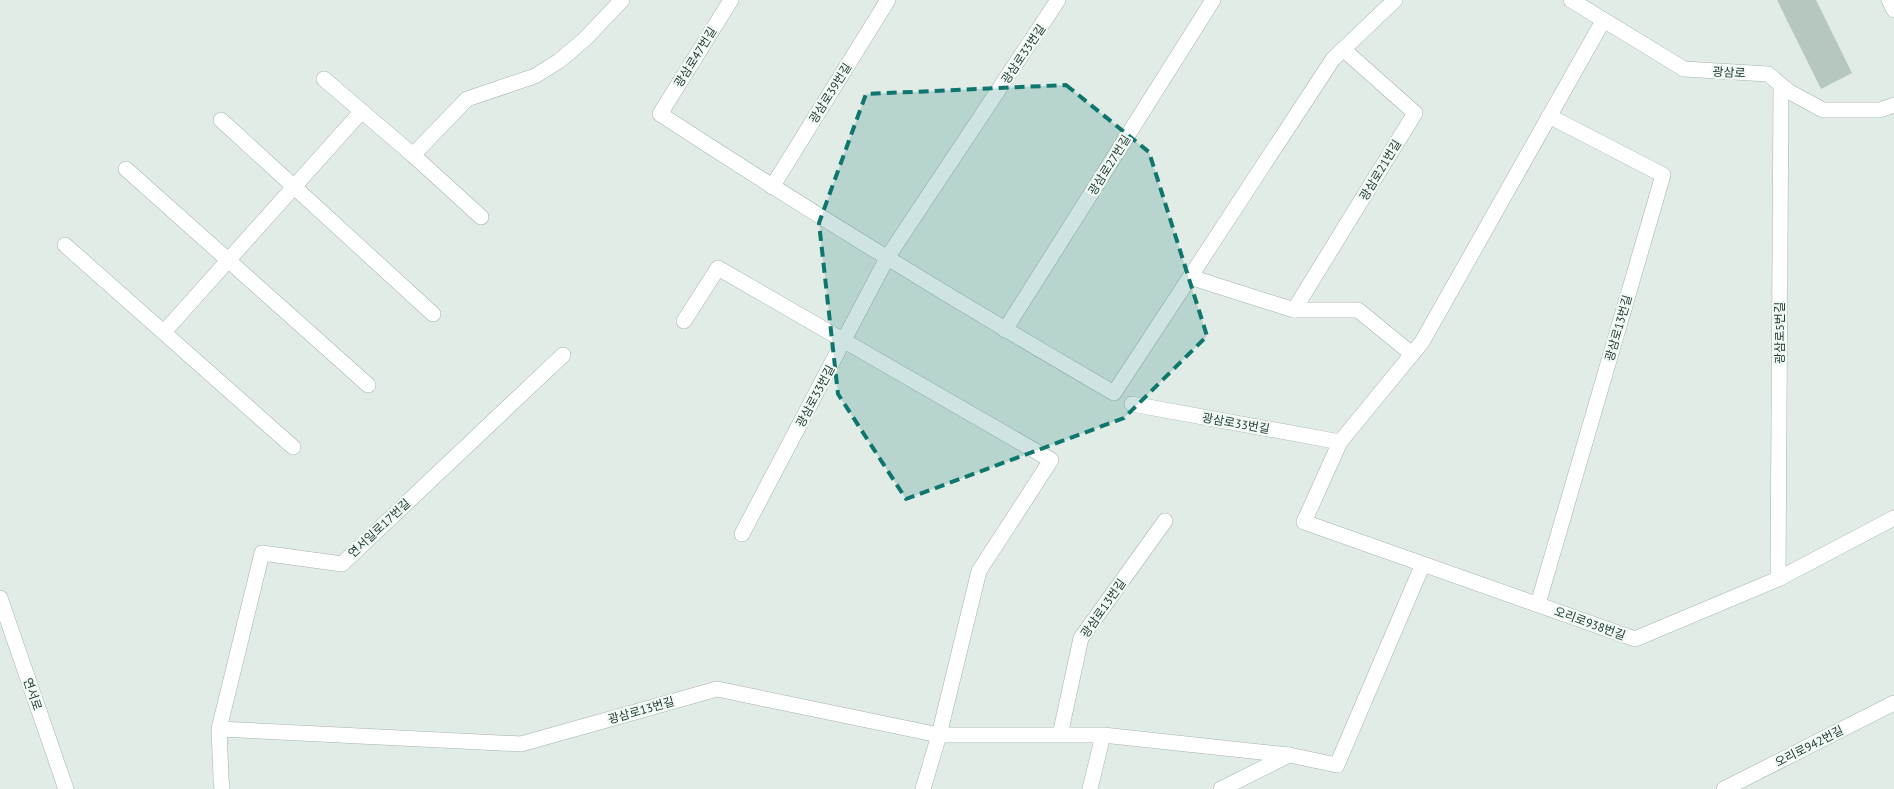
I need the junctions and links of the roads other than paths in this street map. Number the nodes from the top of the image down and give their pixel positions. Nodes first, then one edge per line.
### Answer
1 (622, 0) edge
2 (730, 0) edge
3 (888, 0) edge
4 (1058, 0) edge
5 (1213, 0) edge
6 (1394, 0) edge
7 (1571, 0) edge
8 (1889, 0) edge
9 (1894, 10) edge
10 (1603, 21) junction
11 (1343, 49) junction
12 (324, 79) dead end
13 (1781, 86) junction
14 (1894, 105) edge
15 (361, 112) junction
16 (1549, 116) junction
17 (221, 120) dead end
18 (413, 155) junction
19 (126, 169) dead end
20 (294, 187) junction
21 (772, 187) junction
22 (480, 217) dead end
23 (66, 245) dead end
24 (888, 258) junction
25 (228, 260) junction
26 (1190, 277) junction
27 (1294, 310) junction
28 (433, 314) dead end
29 (684, 321) dead end
30 (1005, 330) junction
31 (164, 332) junction
32 (844, 340) junction
33 (563, 354) dead end
34 (1412, 354) junction
35 (368, 385) dead end
36 (1132, 404) dead end
37 (1340, 442) junction
38 (294, 447) dead end
39 (1894, 518) edge
40 (1165, 521) dead end
41 (742, 534) dead end
42 (1423, 564) junction
43 (1778, 579) junction
44 (0, 598) edge
45 (1538, 604) junction
46 (1894, 703) edge
47 (219, 729) junction
48 (939, 735) junction
49 (1060, 735) junction
50 (1103, 735) junction
51 (1289, 755) junction
52 (66, 789) edge
53 (222, 789) edge
54 (923, 789) edge
55 (1090, 789) edge
56 (1221, 789) edge
57 (1724, 789) edge

1 - 18 street
2 - 21 street, 광삼로47번길
3 - 21 street, 광삼로39번길
4 - 24 street, 광삼로33번길
5 - 30 street, 광삼로27번길
6 - 11 street
7 - 10 street, 광삼로
8 - 9 street
10 - 13 street, 광삼로
10 - 16 street
11 - 26 street
11 - 27 street, 광삼로21번길
12 - 15 street
13 - 14 street, 광삼로
13 - 43 street, 광삼로5번길
15 - 18 street
15 - 20 street
16 - 34 street
16 - 45 street, 광삼로13번길
17 - 20 street
18 - 22 street
19 - 25 street
20 - 25 street
20 - 28 street
21 - 24 street
23 - 31 street
24 - 30 street
24 - 32 street, 광삼로33번길
25 - 31 street
25 - 35 street
26 - 27 street
26 - 30 street
27 - 34 street
29 - 32 street
31 - 38 street
32 - 41 street, 광삼로33번길
32 - 48 street
33 - 47 street, 연서일로17번길
34 - 37 street
36 - 37 street, 광삼로33번길
37 - 42 street, 오리로938번길
39 - 43 street, 오리로938번길
40 - 49 street, 광삼로13번길
42 - 45 street, 오리로938번길
42 - 51 street, 광삼로13번길
43 - 45 street, 오리로938번길
44 - 52 street, 연서로
46 - 57 street, 오리로942번길
47 - 48 street, 광삼로13번길
47 - 53 street
48 - 49 street, 광삼로13번길
48 - 54 street
49 - 50 street, 광삼로13번길
50 - 51 street, 광삼로13번길
50 - 55 street
51 - 56 street

